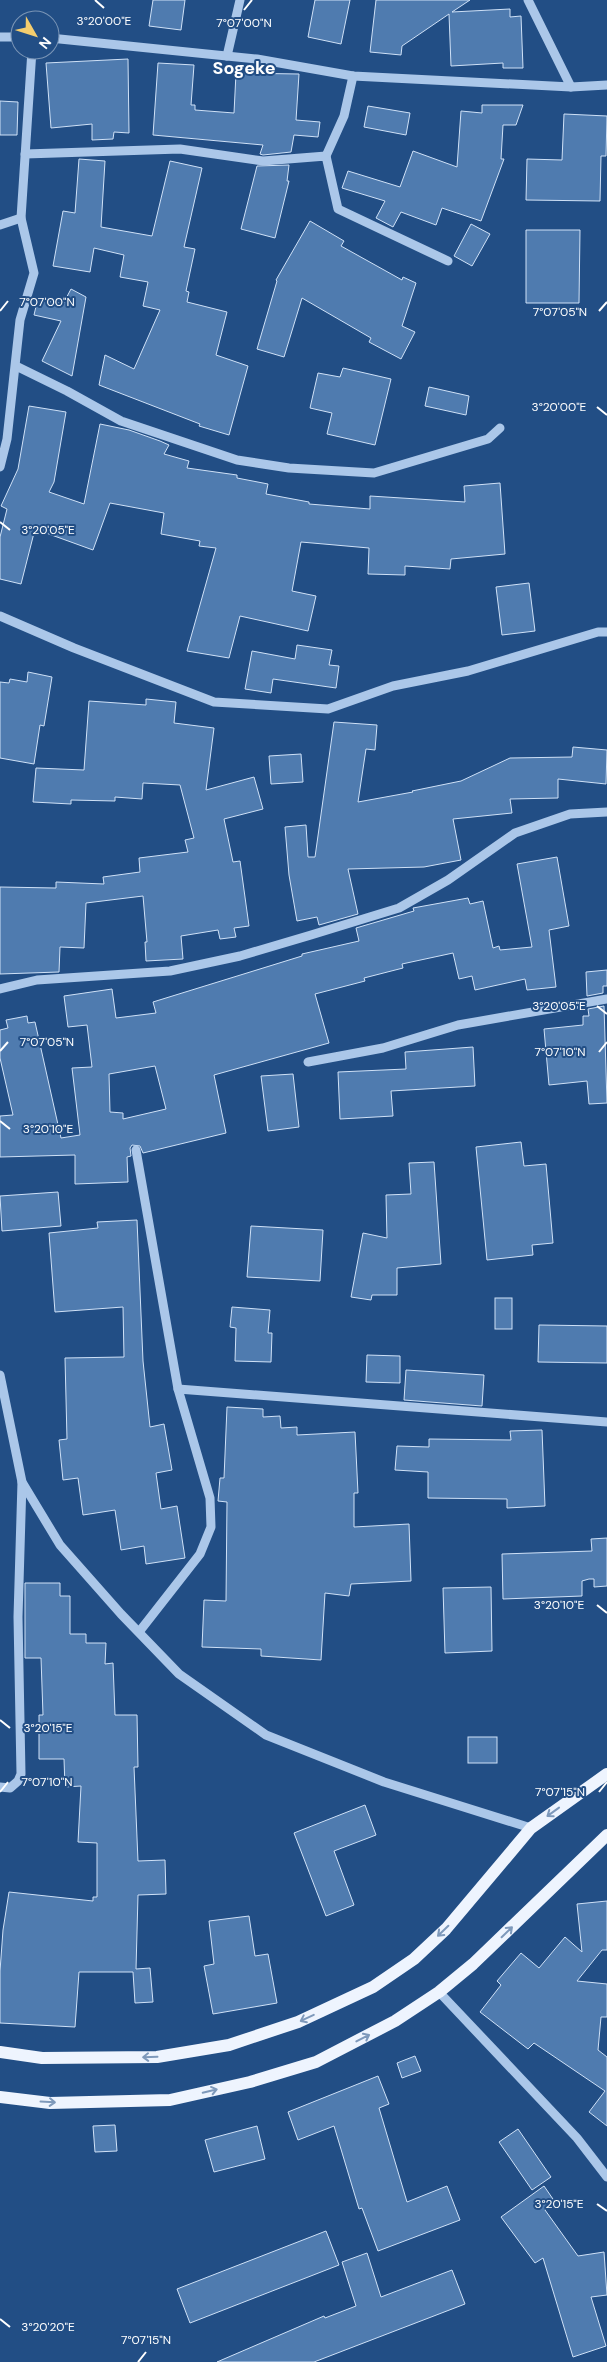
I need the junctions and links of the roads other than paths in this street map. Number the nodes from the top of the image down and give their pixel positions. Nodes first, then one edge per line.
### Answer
1 (240, 0) edge
2 (528, 0) edge
3 (60, 39) edge
4 (227, 56) junction
5 (31, 60) edge
6 (353, 76) junction
7 (607, 85) edge
8 (571, 86) junction
9 (25, 154) junction
10 (326, 156) junction
11 (21, 218) junction
12 (0, 225) edge
13 (448, 260) dead end
14 (16, 366) junction
15 (500, 428) dead end
16 (0, 467) edge
17 (0, 616) edge
18 (607, 632) edge
19 (607, 812) edge
20 (0, 990) edge
21 (607, 999) edge
22 (308, 1062) dead end
23 (136, 1150) dead end
24 (0, 1375) edge
25 (178, 1389) junction
26 (607, 1422) edge
27 (22, 1482) junction
28 (138, 1632) junction
29 (607, 1774) edge
30 (0, 1787) edge
31 (531, 1828) junction
32 (607, 1835) edge
33 (439, 1992) junction
34 (0, 2052) edge
35 (0, 2097) edge
36 (607, 2177) edge

1 - 4 street
2 - 8 street
3 - 4 street
4 - 6 street
5 - 9 street
6 - 8 street
6 - 10 street
7 - 8 street
9 - 10 street
9 - 11 street
10 - 13 street
11 - 12 street
11 - 14 street
14 - 15 street
14 - 16 street
17 - 18 street
19 - 20 street
21 - 22 street
23 - 25 street
24 - 27 street
25 - 26 street
25 - 28 street
27 - 28 street
27 - 30 street
28 - 31 street
29 -> 31 main road
31 -> 34 main road
33 -> 32 main road
35 -> 33 main road
33 - 36 street

